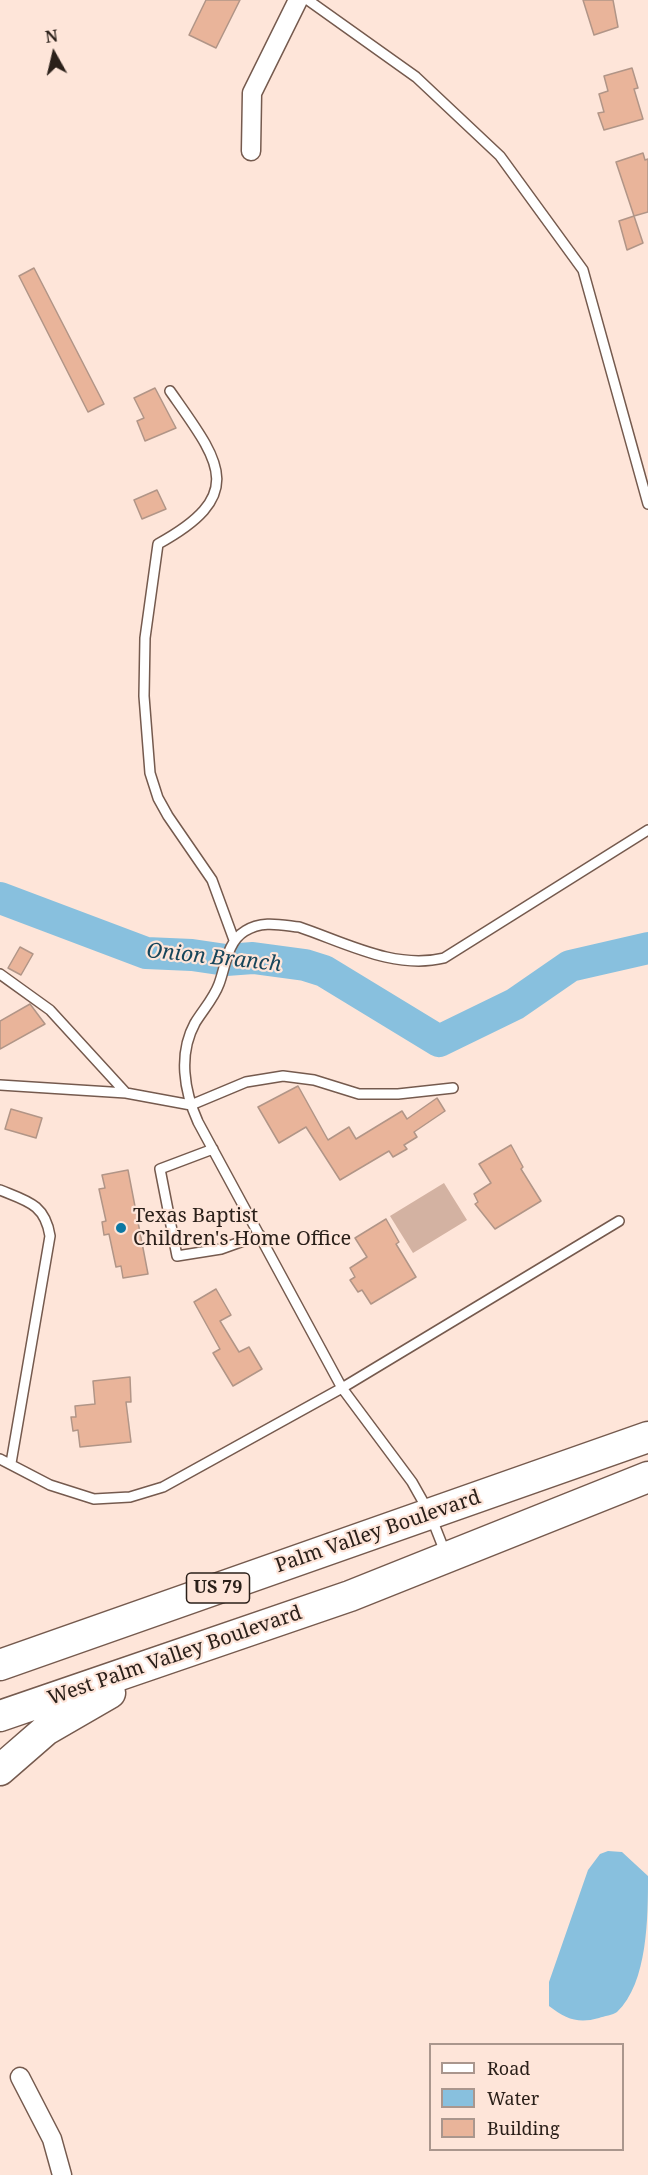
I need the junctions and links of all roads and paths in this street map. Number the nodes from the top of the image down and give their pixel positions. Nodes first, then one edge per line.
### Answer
1 (298, 0) edge
2 (308, 0) edge
3 (251, 151) dead end
4 (170, 391) dead end
5 (648, 504) edge
6 (648, 830) edge
7 (234, 940) junction
8 (0, 974) edge
9 (0, 1085) edge
10 (453, 1088) dead end
11 (126, 1093) junction
12 (191, 1105) junction
13 (213, 1149) junction
14 (0, 1190) edge
15 (619, 1221) dead end
16 (260, 1235) junction
17 (342, 1388) junction
18 (648, 1437) edge
19 (0, 1459) edge
20 (11, 1463) junction
21 (648, 1477) edge
22 (430, 1515) junction
23 (447, 1557) junction
24 (207, 1644) junction
25 (2, 1664) edge
26 (0, 1716) edge
27 (0, 1770) edge
28 (20, 2077) dead end
29 (62, 2175) edge

1 - 3 street
2 - 5 lane
4 - 7 lane
6 - 7 lane
7 - 12 lane
8 - 11 lane
9 - 11 lane
10 - 12 lane
11 - 12 lane
12 - 13 lane
13 - 16 lane
13 - 16 lane
14 - 20 lane
15 - 17 lane
16 - 17 lane
17 - 20 lane
17 - 22 lane
18 - 22 highway, Palm Valley Boulevard / US 79
19 - 20 lane
21 - 23 highway, US 79
22 - 23 lane
22 - 25 highway, Palm Valley Boulevard / US 79
23 - 24 highway, West Palm Valley Boulevard / US 79
24 - 26 highway, West Palm Valley Boulevard / US 79
24 - 27 highway
28 - 29 street

